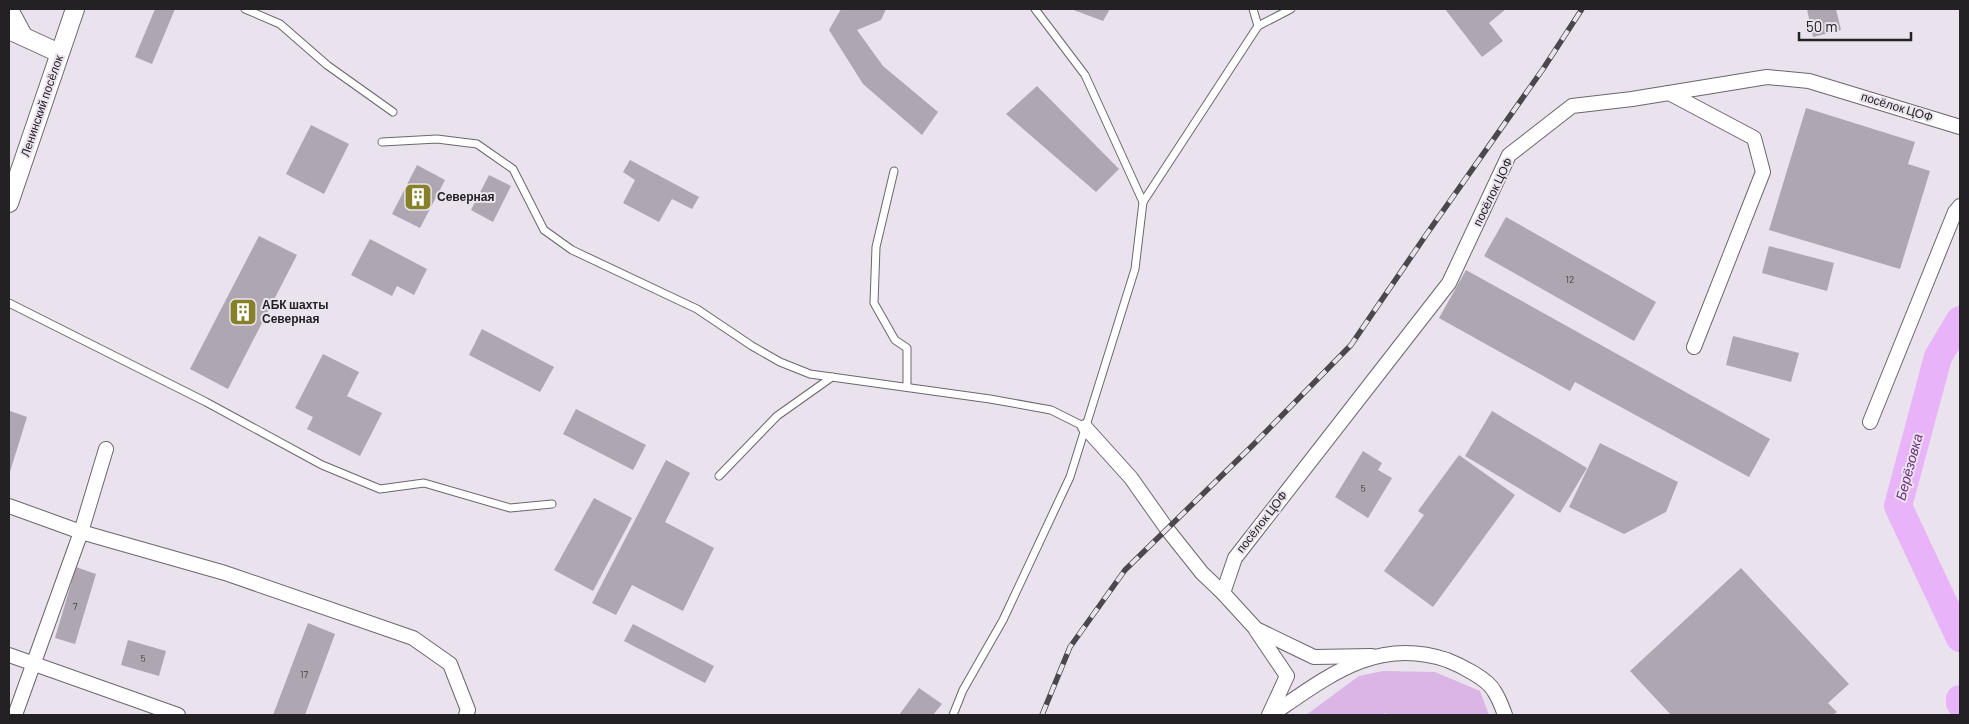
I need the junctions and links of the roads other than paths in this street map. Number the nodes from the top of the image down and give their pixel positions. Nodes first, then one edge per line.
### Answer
1 (11, 9) edge
2 (75, 9) edge
3 (245, 9) edge
4 (1035, 9) edge
5 (1253, 9) edge
6 (1291, 9) edge
7 (1258, 26) junction
8 (9, 30) edge
9 (26, 37) junction
10 (59, 53) junction
11 (1669, 93) junction
12 (393, 112) dead end
13 (1960, 127) edge
14 (382, 142) dead end
15 (894, 172) dead end
16 (1143, 202) junction
17 (9, 203) edge
18 (1960, 206) edge
19 (9, 303) edge
20 (1694, 347) dead end
21 (832, 377) junction
22 (907, 387) junction
23 (1870, 422) dead end
24 (1085, 427) junction
25 (106, 449) dead end
26 (719, 476) dead end
27 (552, 504) dead end
28 (9, 506) edge
29 (81, 532) junction
30 (1223, 593) junction
31 (1256, 629) junction
32 (9, 655) edge
33 (1372, 656) junction
34 (34, 664) junction
35 (15, 715) edge
36 (178, 715) edge
37 (466, 715) edge
38 (953, 715) edge
39 (1270, 715) edge
40 (1505, 715) edge

1 - 9 street
2 - 10 street, Ленинский посёлок
3 - 12 lane
4 - 16 lane
5 - 7 lane
6 - 7 lane
7 - 16 lane
8 - 9 street
9 - 10 street
10 - 17 street, Ленинский посёлок
11 - 13 street, посёлок ЦОФ
11 - 20 street
11 - 30 street, посёлок ЦОФ
14 - 21 lane
15 - 22 lane
16 - 24 lane
18 - 23 street
19 - 27 lane
21 - 22 lane
21 - 26 lane
22 - 24 lane
24 - 30 street
24 - 38 lane
25 - 29 street
28 - 29 street
29 - 34 street
29 - 37 street
30 - 31 street
31 - 33 street
31 - 39 street
32 - 34 street
33 - 39 street
33 - 40 street
34 - 35 street
34 - 36 street

